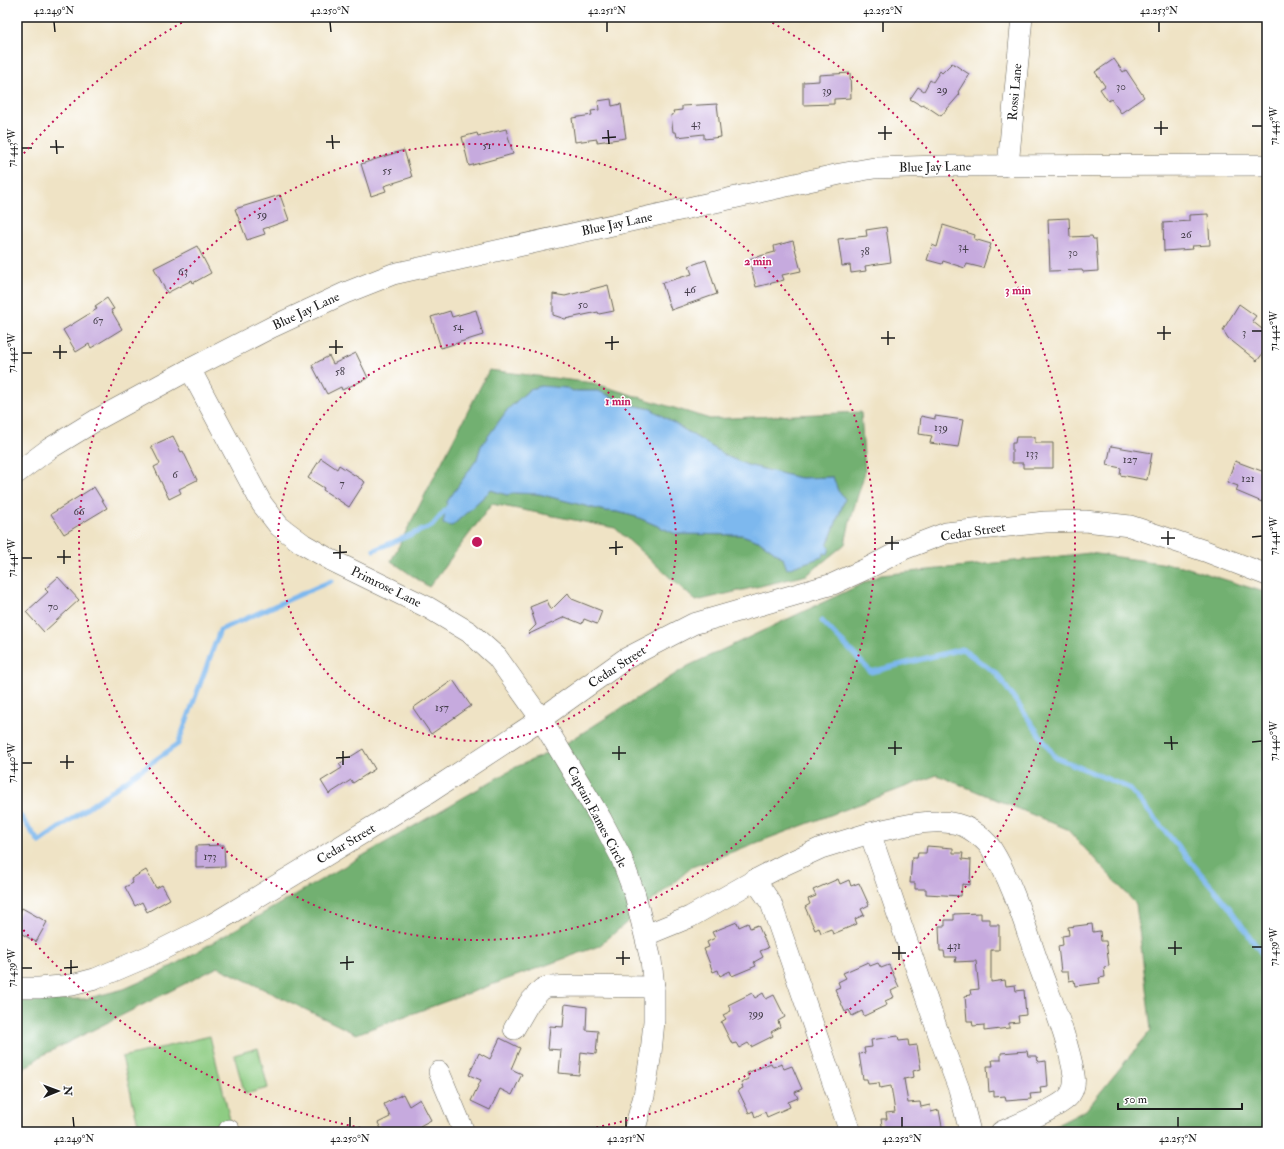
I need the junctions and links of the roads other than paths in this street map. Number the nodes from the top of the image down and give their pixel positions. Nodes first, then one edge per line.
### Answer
1 (1022, 17) edge
2 (1267, 165) edge
3 (1008, 166) junction
4 (190, 369) junction
5 (17, 473) edge
6 (1267, 575) edge
7 (541, 719) junction
8 (870, 833) junction
9 (756, 880) junction
10 (646, 935) junction
11 (654, 987) junction
12 (17, 988) edge
13 (514, 1029) dead end
14 (438, 1072) dead end
15 (636, 1131) edge
16 (464, 1132) edge
17 (850, 1132) edge
18 (970, 1132) edge
19 (1001, 1132) edge

1 - 3 street, Rossi Lane
2 - 3 street, Blue Jay Lane
3 - 4 street, Blue Jay Lane
4 - 5 street, Blue Jay Lane
4 - 7 street, Primrose Lane
6 - 7 street, Cedar Street
7 - 10 street, Captain Eames Circle
7 - 12 street, Cedar Street
8 - 9 street
8 - 18 street
8 - 19 street
9 - 10 street
9 - 17 street
10 - 11 street, Captain Eames Circle
11 - 13 street
11 - 15 street, Captain Eames Circle
14 - 16 street

